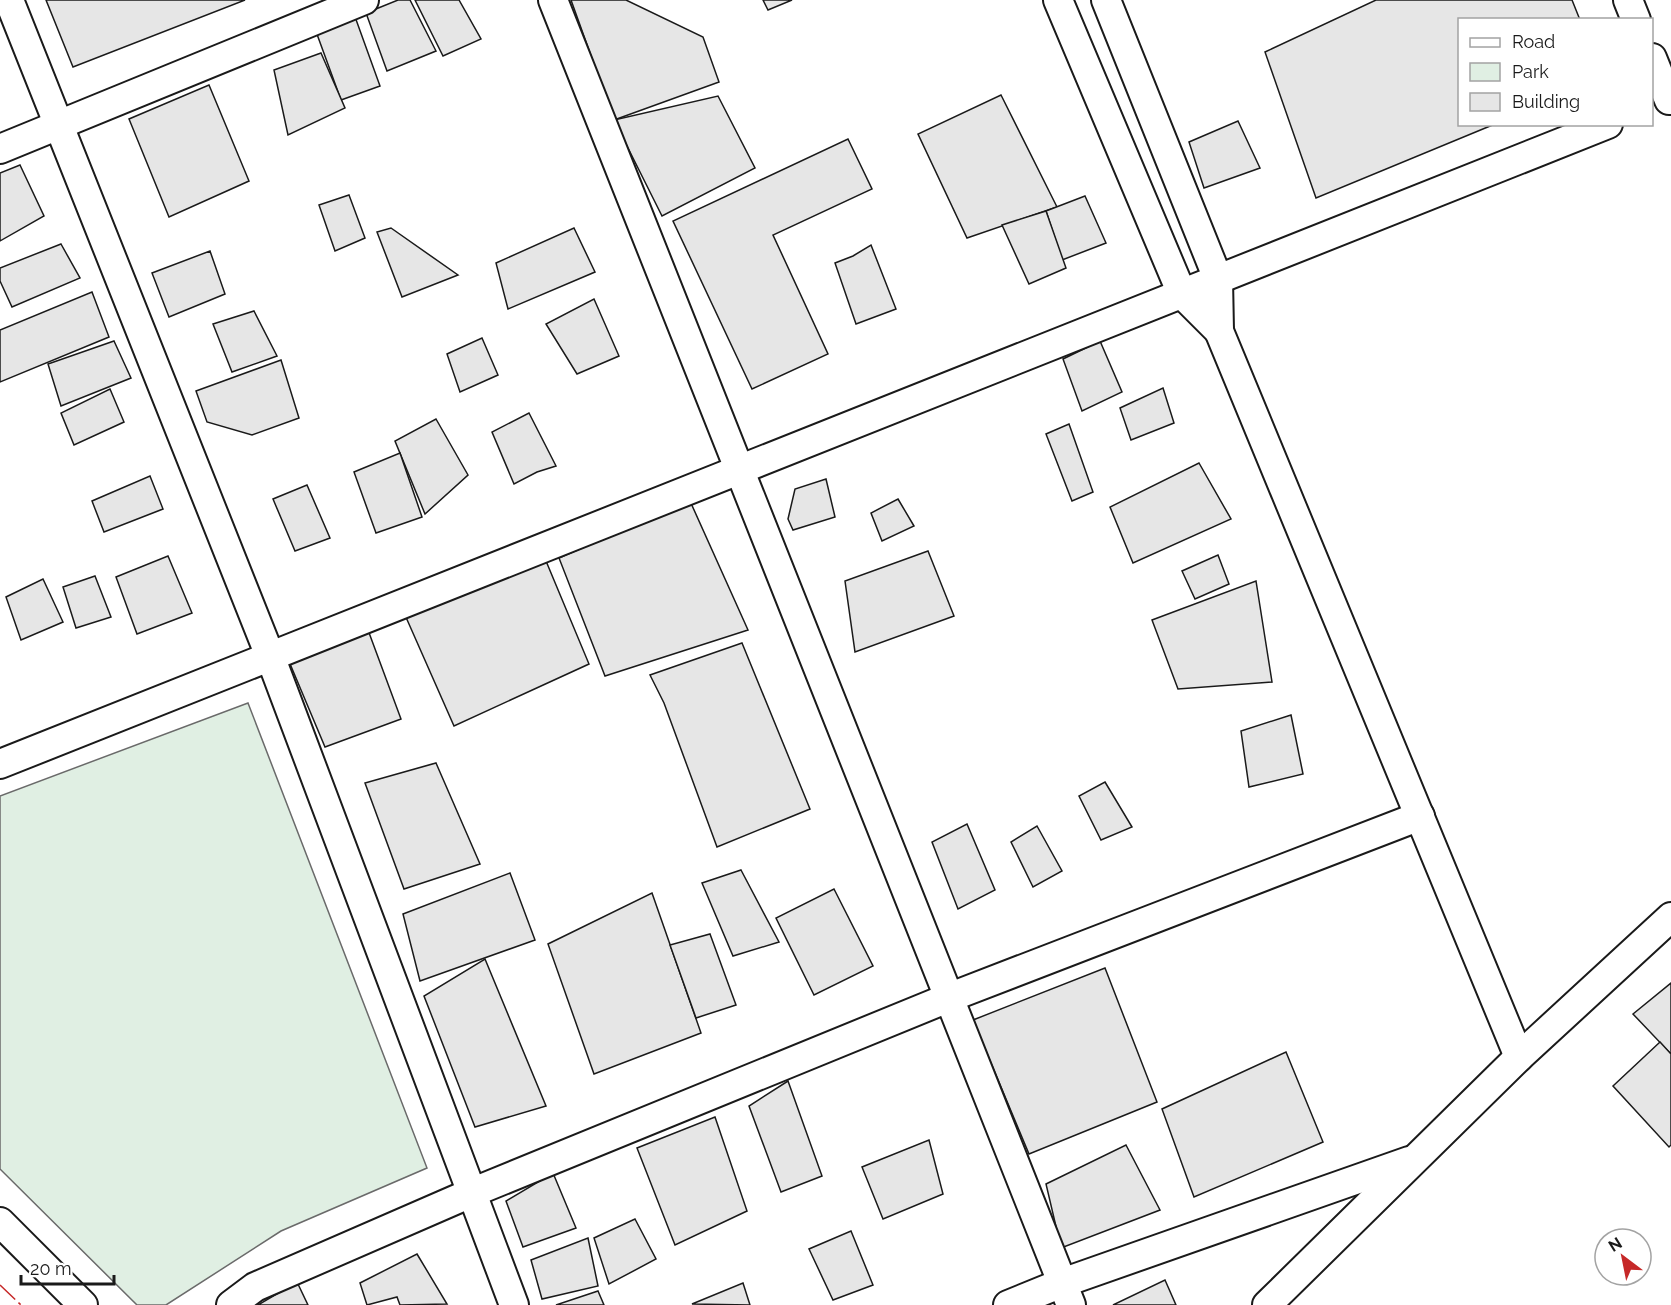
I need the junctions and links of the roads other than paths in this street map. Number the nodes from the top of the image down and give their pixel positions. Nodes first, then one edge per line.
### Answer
1 (9, 0) edge
2 (364, 0) edge
3 (553, 0) edge
4 (1058, 0) edge
5 (1106, 0) edge
6 (1628, 0) edge
7 (1635, 18) edge
8 (1653, 62) edge
9 (1664, 102) edge
10 (58, 125) junction
11 (1603, 126) edge
12 (0, 149) edge
13 (1218, 279) junction
14 (1182, 294) junction
15 (1219, 331) junction
16 (739, 470) junction
17 (270, 657) junction
18 (0, 764) edge
19 (1420, 816) junction
20 (1671, 916) edge
21 (948, 998) junction
22 (1519, 1057) junction
23 (1416, 1159) junction
24 (471, 1193) junction
25 (0, 1222) edge
26 (1066, 1294) edge
27 (83, 1305) edge
28 (231, 1305) edge
29 (514, 1305) edge
30 (1008, 1305) edge
31 (1267, 1305) edge

1 - 10 street
2 - 10 street
3 - 16 street
4 - 14 street
5 - 13 street
6 - 7 street
8 - 9 street
10 - 12 street
10 - 17 street
11 - 13 street
13 - 14 street
13 - 15 street
14 - 15 street
14 - 16 street
15 - 19 street
16 - 17 street
16 - 21 street
17 - 18 street
17 - 24 street
19 - 21 street
19 - 22 street
20 - 22 street
21 - 24 street
21 - 26 street
22 - 23 street
23 - 26 street
23 - 31 street
24 - 28 street
24 - 29 street
25 - 27 street
26 - 30 street

